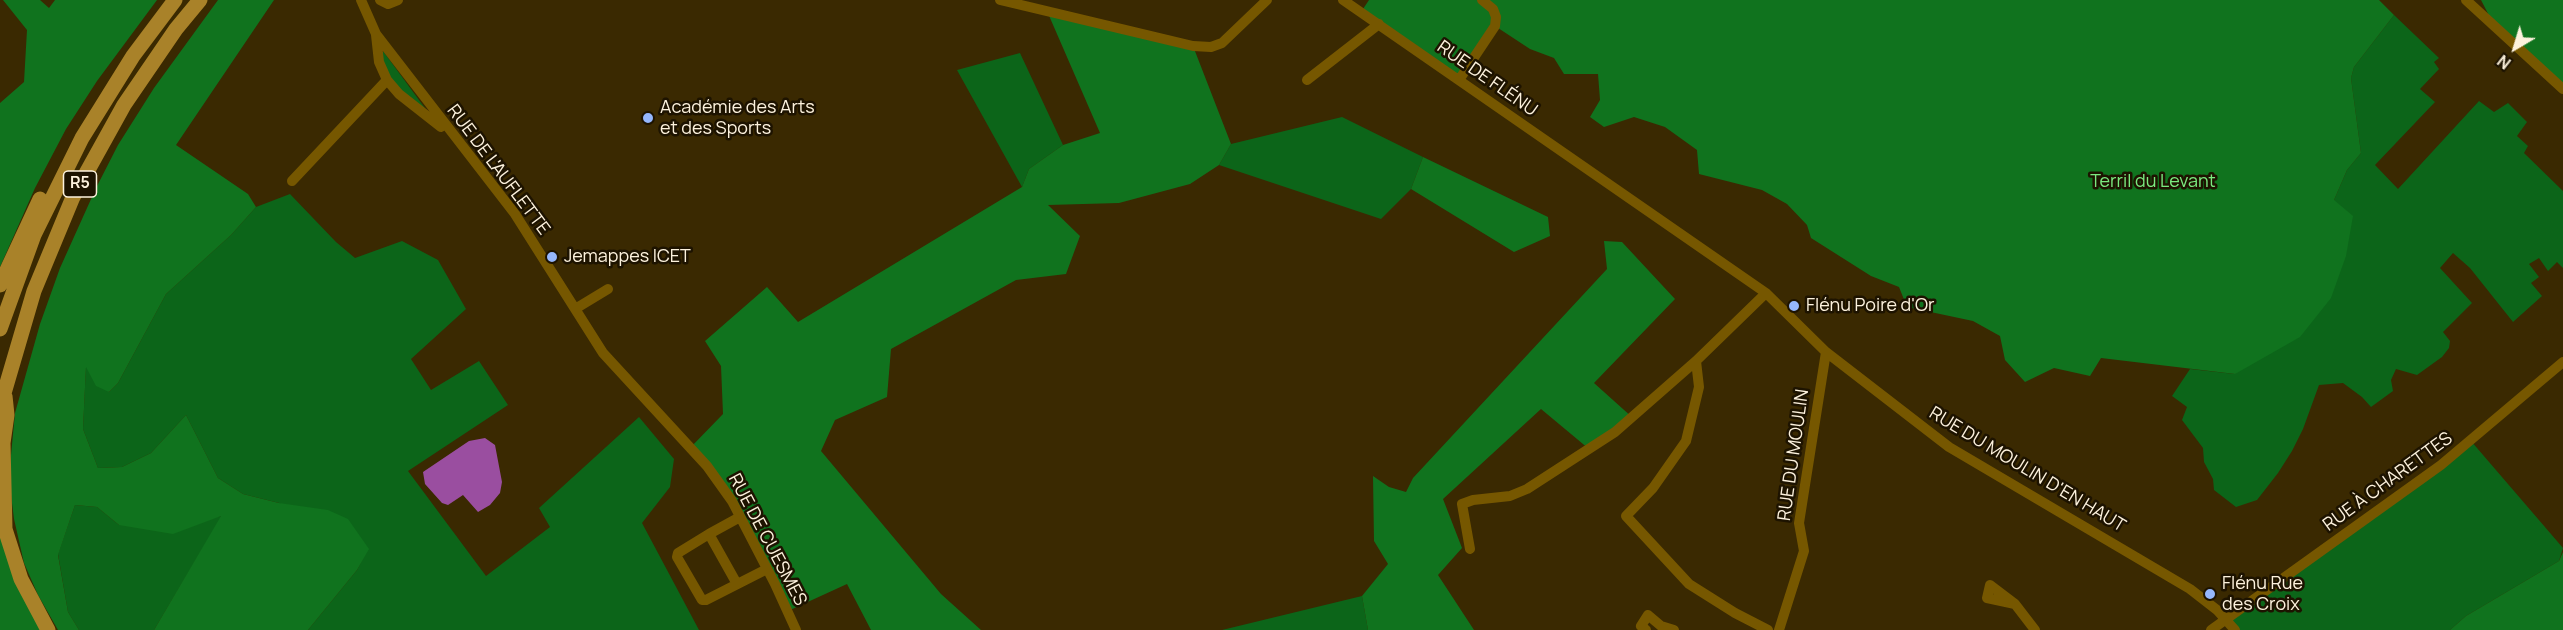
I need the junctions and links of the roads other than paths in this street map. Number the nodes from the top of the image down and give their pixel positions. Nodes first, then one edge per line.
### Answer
1 (175, 0) edge
2 (200, 0) edge
3 (361, 0) edge
4 (380, 0) edge
5 (398, 0) edge
6 (1000, 0) edge
7 (1267, 0) edge
8 (1273, 0) edge
9 (1343, 0) edge
10 (1482, 0) edge
11 (2466, 0) edge
12 (1379, 24) junction
13 (376, 34) junction
14 (1242, 34) dead end
15 (133, 56) junction
16 (387, 80) junction
17 (1307, 80) dead end
18 (1460, 80) junction
19 (2563, 89) edge
20 (453, 136) junction
21 (1576, 161) joint
22 (292, 181) dead end
23 (0, 285) edge
24 (608, 289) dead end
25 (1766, 293) junction
26 (575, 309) junction
27 (0, 329) edge
28 (1826, 352) junction
29 (1696, 361) junction
30 (2563, 362) edge
31 (4, 390) junction
32 (0, 407) edge
33 (707, 466) joint
34 (740, 517) junction
35 (709, 534) junction
36 (1470, 549) dead end
37 (767, 569) junction
38 (737, 584) junction
39 (2015, 604) dead end
40 (2225, 620) junction
41 (1655, 626) edge
42 (48, 630) edge
43 (796, 630) edge
44 (1646, 630) edge
45 (1674, 630) edge
46 (1768, 630) edge
47 (1779, 630) edge
48 (2035, 630) edge
49 (2211, 630) edge
50 (2235, 630) edge

1 - 15 highway, R5
2 - 31 highway, R5
3 - 13 street, RUE DE L'AUFLETTE
4 - 5 street
6 - 7 street
8 - 14 street
9 - 12 street, RUE DE FLÉNU
10 - 18 street
11 - 19 street
12 - 17 street
12 - 18 street, RUE DE FLÉNU
13 - 16 street
13 - 20 street, RUE DE L'AUFLETTE
15 - 23 highway
15 - 27 highway, R5
16 - 20 street
16 - 22 street
18 - 21 street, RUE DE FLÉNU
20 - 26 street, RUE DE L'AUFLETTE
21 - 25 street, RUE DU MOULIN D'EN HAUT
24 - 26 street
25 - 28 street, RUE DU MOULIN D'EN HAUT
25 - 29 street
26 - 33 street, RUE DE L'AUFLETTE
28 - 40 street, RUE DU MOULIN D'EN HAUT
28 - 47 street, RUE DU MOULIN
29 - 36 street
29 - 46 street
30 - 40 street, RUE À CHARETTES
31 - 32 highway, R5
31 - 42 highway
33 - 34 street, RUE DE CUESMES
34 - 35 street
34 - 37 street, RUE DE CUESMES
35 - 38 street
35 - 38 street
37 - 38 street
37 - 43 street, RUE DE CUESMES
39 - 48 street
40 - 49 street, RUE À CHARETTES
40 - 50 street, RUE DU MOULIN D'EN HAUT
41 - 44 street
41 - 45 street

